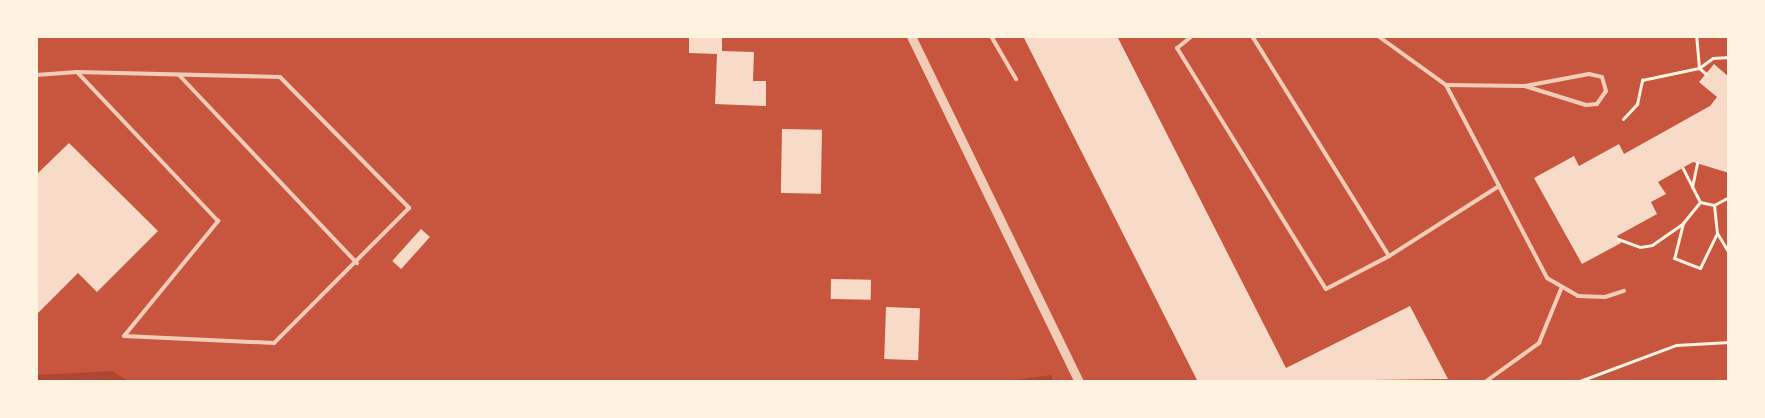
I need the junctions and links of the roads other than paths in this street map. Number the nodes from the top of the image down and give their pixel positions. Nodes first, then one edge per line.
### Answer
1 (911, 36) edge
2 (991, 36) edge
3 (1192, 36) edge
4 (1252, 36) edge
5 (1378, 36) edge
6 (77, 72) junction
7 (36, 75) edge
8 (179, 75) junction
9 (1016, 79) dead end
10 (1446, 85) junction
11 (1525, 86) junction
12 (1499, 186) junction
13 (1389, 256) junction
14 (357, 263) junction
15 (1562, 289) junction
16 (1624, 291) dead end
17 (1079, 382) edge
18 (1485, 382) edge

1 - 17 street
2 - 9 lane
3 - 13 lane
4 - 13 lane
5 - 10 lane
6 - 7 lane
6 - 8 lane
6 - 14 lane
8 - 14 lane
8 - 14 lane
10 - 11 lane
10 - 12 lane
11 - 11 lane
12 - 13 lane
12 - 15 lane
15 - 16 lane
15 - 18 lane

